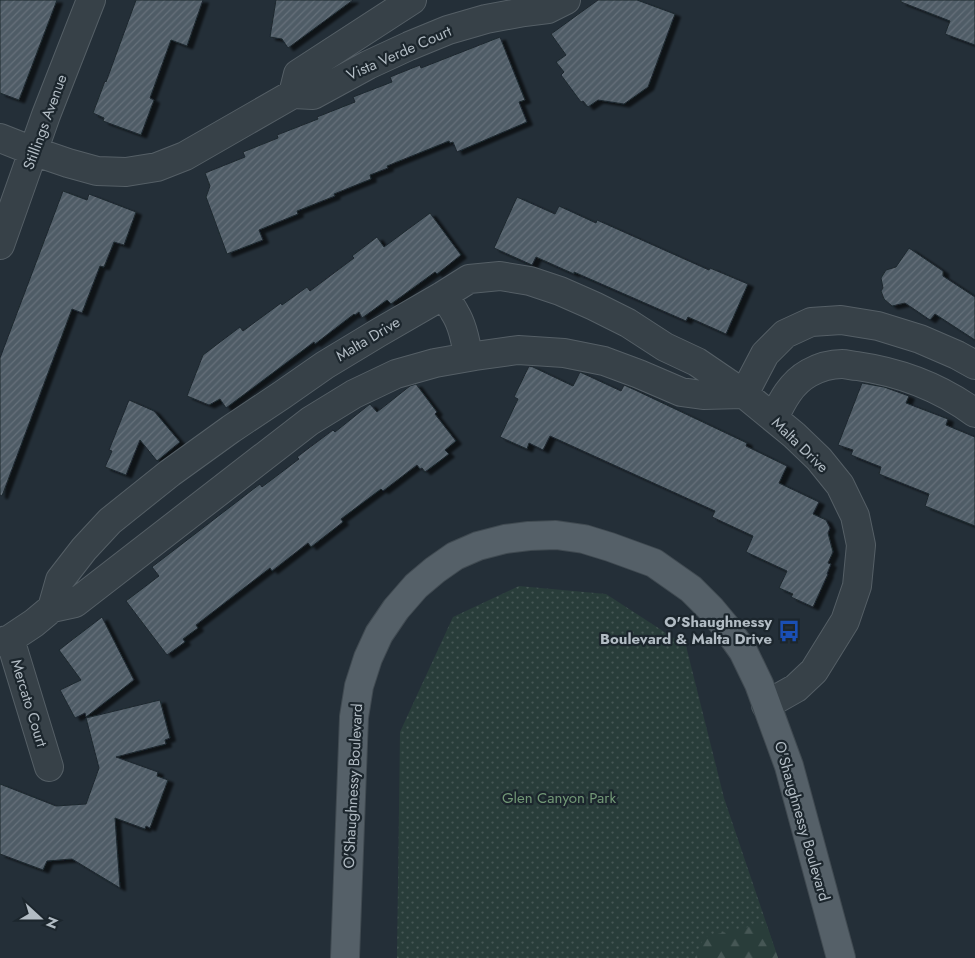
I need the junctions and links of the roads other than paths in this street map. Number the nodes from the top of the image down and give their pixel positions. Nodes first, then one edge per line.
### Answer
1 (91, 0) edge
2 (412, 0) edge
3 (566, 0) edge
4 (293, 94) junction
5 (0, 138) edge
6 (33, 151) junction
7 (0, 244) edge
8 (442, 296) junction
9 (468, 357) junction
10 (975, 365) edge
11 (744, 394) junction
12 (975, 413) edge
13 (774, 418) junction
14 (52, 608) junction
15 (5, 640) edge
16 (766, 705) junction
17 (48, 767) dead end
18 (345, 958) edge
19 (841, 958) edge

1 - 6 street, Stillings Avenue
2 - 4 street, Vista Verde Court
3 - 4 street, Vista Verde Court
4 - 6 street, Vista Verde Court
5 - 6 street, Vista Verde Court
6 - 7 street, Stillings Avenue
8 - 9 street
8 - 11 street, Malta Drive
8 - 14 street, Malta Drive
9 - 11 street
9 - 14 street
10 - 11 street
11 - 13 street, Malta Drive
12 - 13 street
13 - 16 street, Malta Drive
14 - 15 street
15 - 17 street, Mercato Court
16 - 18 main road, O'Shaughnessy Boulevard
16 - 19 main road, O'Shaughnessy Boulevard

